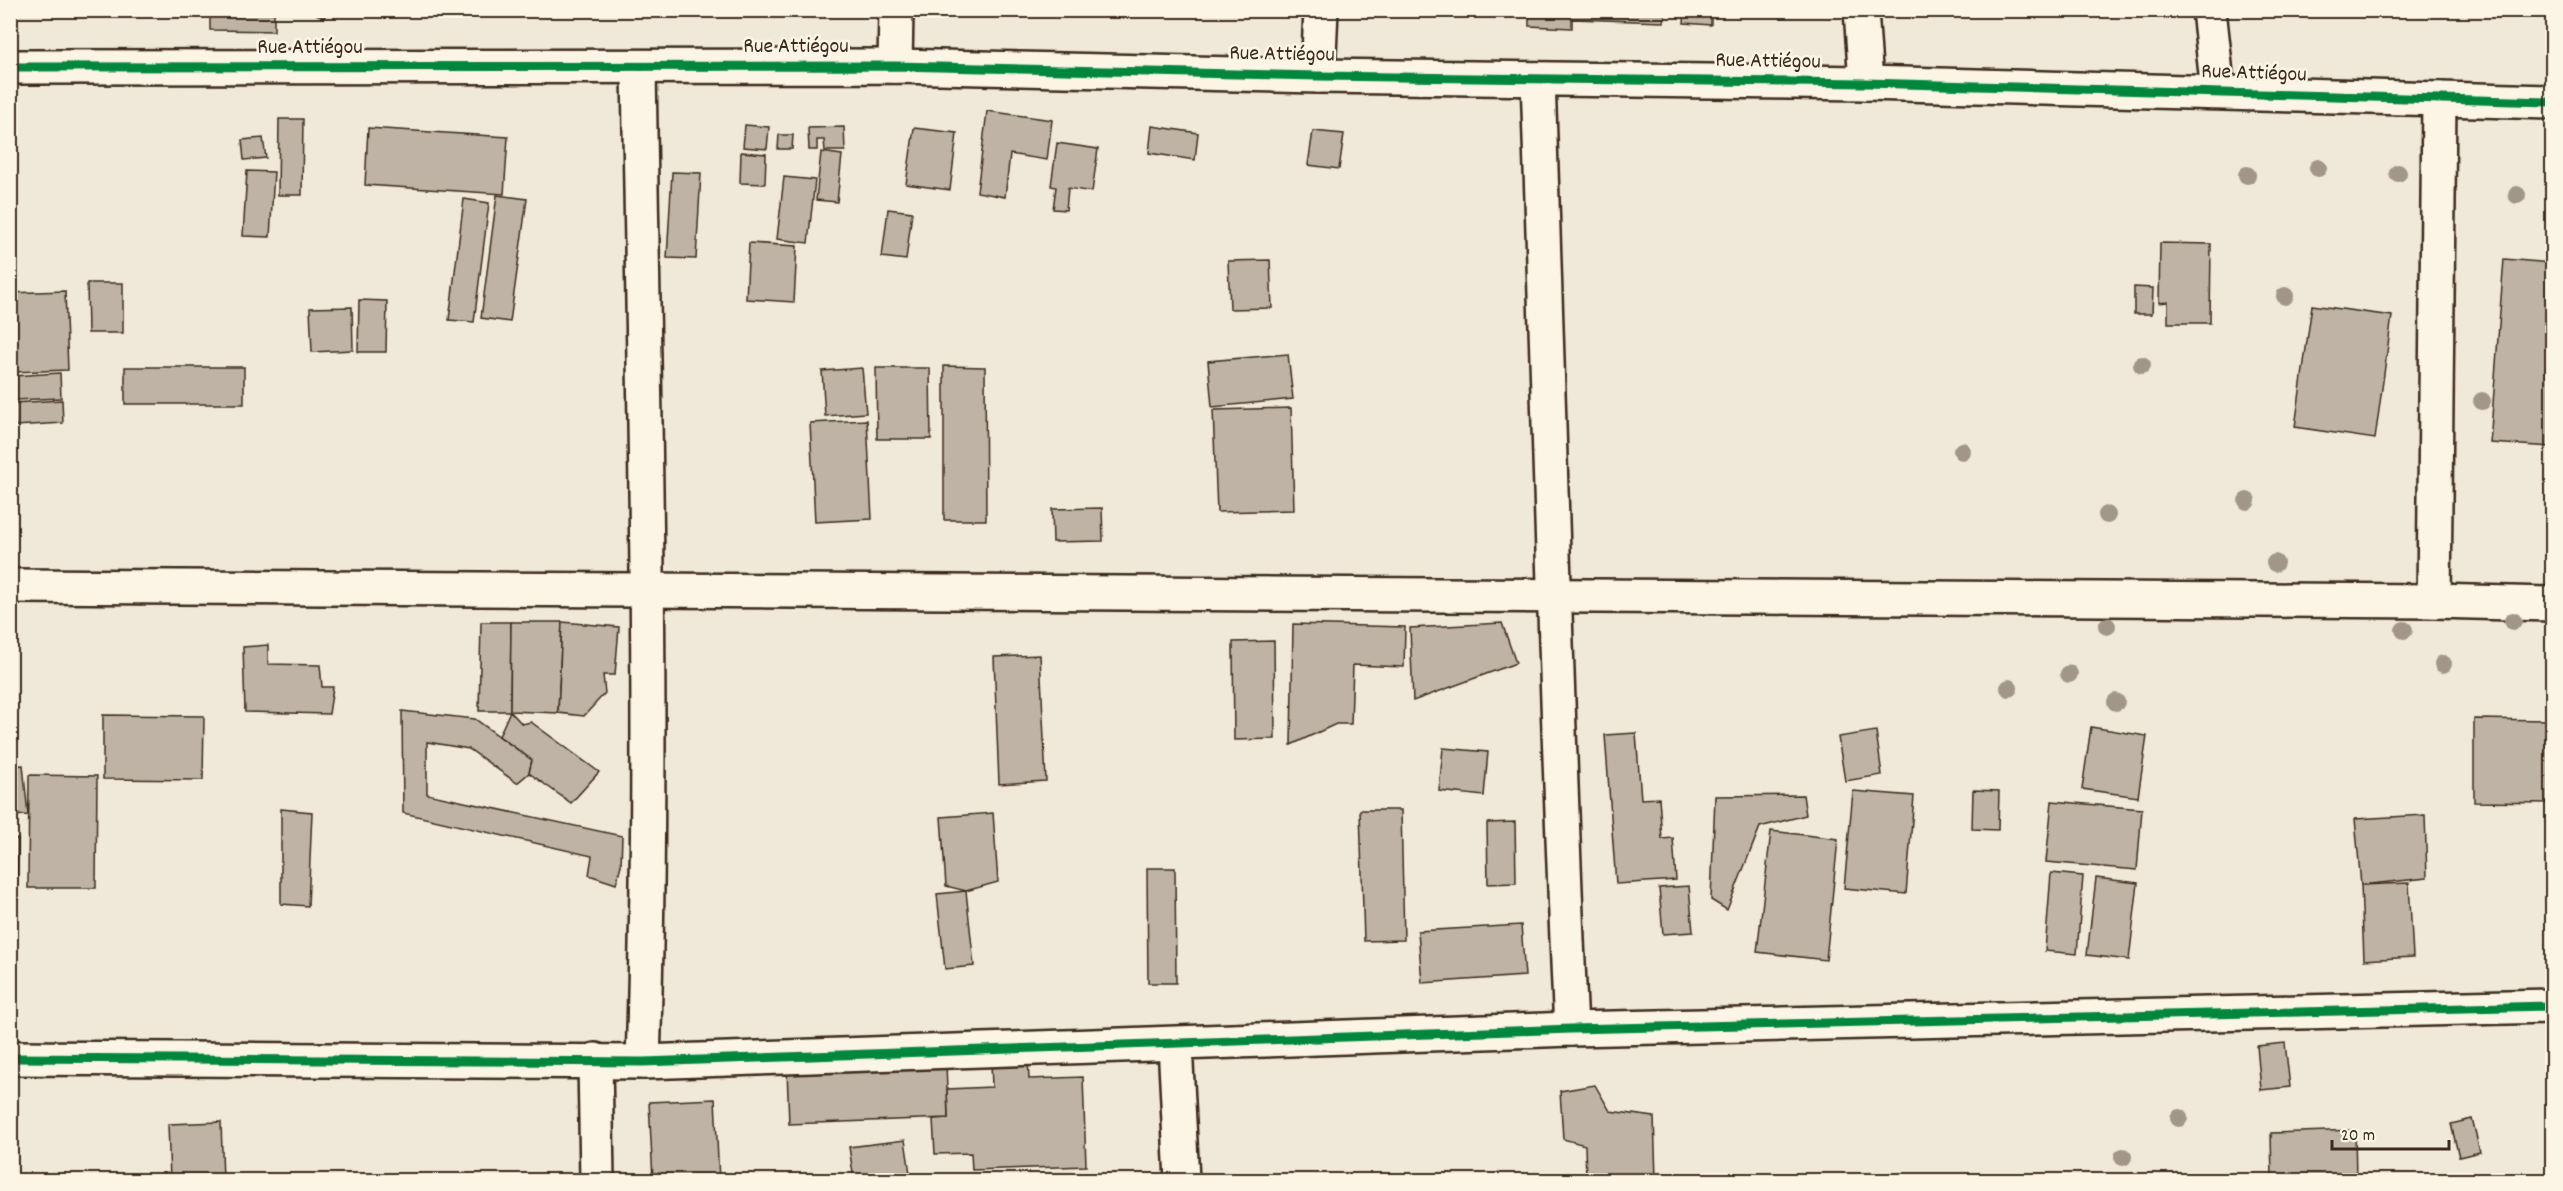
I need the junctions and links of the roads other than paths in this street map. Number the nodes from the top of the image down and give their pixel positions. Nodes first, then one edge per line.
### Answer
1 (896, 10) edge
2 (1321, 10) edge
3 (1861, 10) edge
4 (2209, 10) edge
5 (895, 66) junction
6 (10, 67) edge
7 (639, 67) junction
8 (1318, 76) junction
9 (1538, 79) junction
10 (1866, 83) junction
11 (2218, 92) junction
12 (2439, 99) junction
13 (2553, 102) edge
14 (10, 586) edge
15 (647, 592) junction
16 (1556, 594) junction
17 (2434, 601) junction
18 (2553, 604) edge
19 (2553, 1006) edge
20 (1571, 1029) junction
21 (1175, 1044) junction
22 (10, 1058) edge
23 (595, 1060) junction
24 (643, 1062) junction
25 (597, 1180) edge
26 (1182, 1180) edge

1 - 5 street
2 - 8 street
3 - 10 street
4 - 11 street
5 - 7 street, Rue Attiégou
5 - 8 street, Rue Attiégou
6 - 7 street, Rue Attiégou
7 - 15 street
8 - 9 street, Rue Attiégou
9 - 10 street, Rue Attiégou
9 - 16 street
10 - 11 street, Rue Attiégou
11 - 12 street, Rue Attiégou
12 - 13 street, Rue Attiégou
12 - 17 street
14 - 15 street
15 - 16 street
15 - 24 street
16 - 17 street
16 - 20 street
17 - 18 street
19 - 20 street
20 - 21 street
21 - 24 street
21 - 26 street
22 - 23 street
23 - 24 street
23 - 25 street

